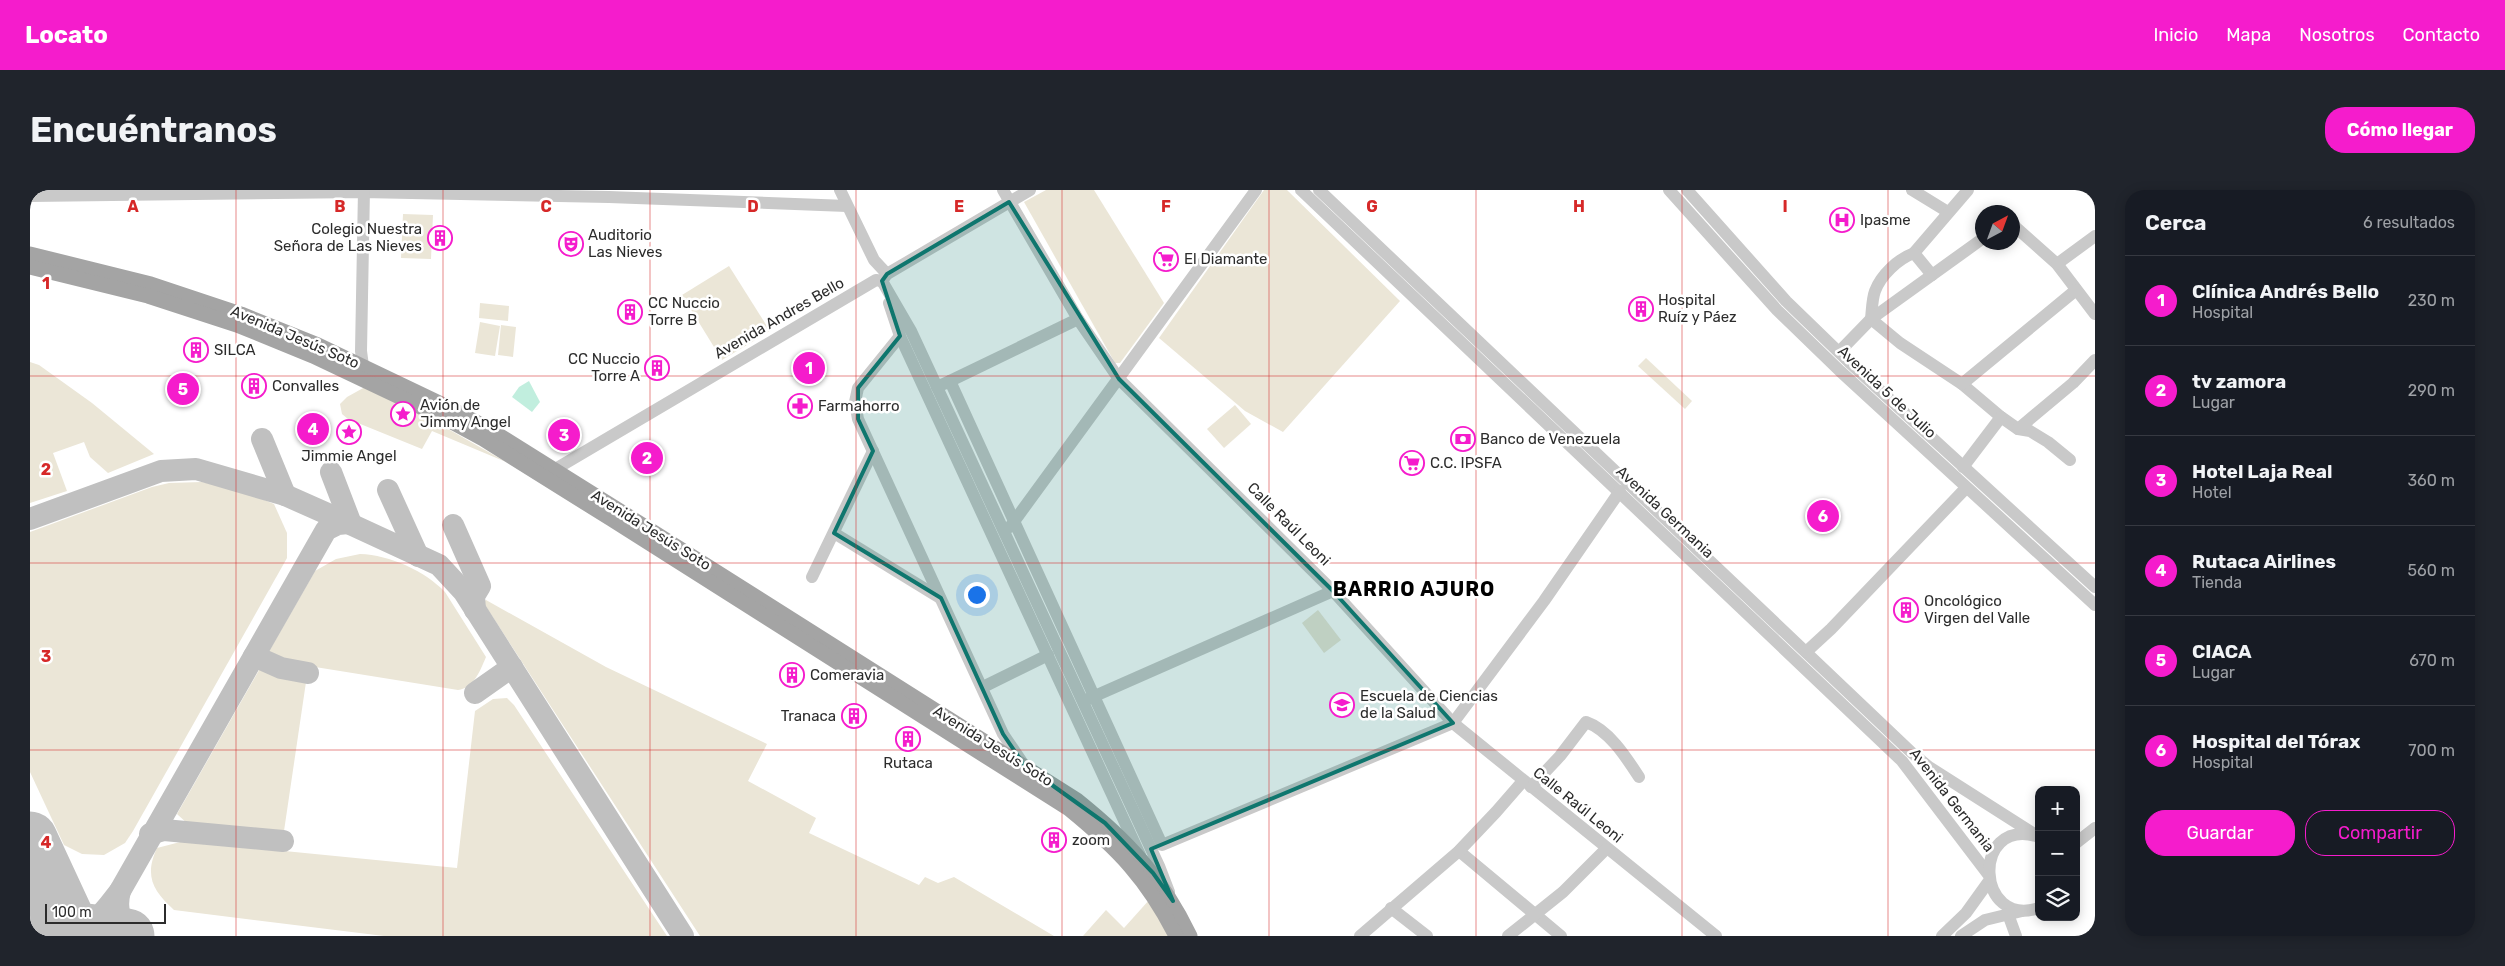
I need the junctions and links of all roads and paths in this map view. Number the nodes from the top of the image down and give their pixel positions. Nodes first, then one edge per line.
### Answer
1 (840, 190) edge
2 (1002, 190) edge
3 (1030, 190) edge
4 (1256, 190) edge
5 (1302, 190) edge
6 (1319, 190) edge
7 (1669, 190) edge
8 (1687, 190) edge
9 (1912, 190) edge
10 (1968, 190) edge
11 (364, 191) edge
12 (151, 193) edge
13 (521, 193) edge
14 (30, 196) edge
15 (1009, 202) junction
16 (847, 206) junction
17 (1948, 212) junction
18 (2020, 231) edge
19 (2095, 236) edge
20 (1975, 244) edge
21 (1914, 253) junction
22 (30, 254) edge
23 (2057, 264) junction
24 (30, 267) edge
25 (1932, 276) junction
26 (882, 278) junction
27 (2076, 290) junction
28 (2095, 314) edge
29 (1078, 319) junction
30 (1871, 319) junction
31 (900, 336) junction
32 (1839, 352) junction
33 (2095, 360) edge
34 (359, 371) junction
35 (1119, 379) junction
36 (950, 381) junction
37 (1962, 384) junction
38 (937, 387) junction
39 (2001, 418) junction
40 (2018, 429) junction
41 (873, 451) junction
42 (2070, 460) dead end
43 (1963, 467) junction
44 (549, 473) junction
45 (1966, 488) junction
46 (1620, 492) junction
47 (1015, 522) junction
48 (1005, 532) junction
49 (834, 533) junction
50 (812, 577) dead end
51 (2095, 587) edge
52 (1333, 591) junction
53 (941, 598) junction
54 (2095, 605) edge
55 (1806, 652) junction
56 (1048, 655) junction
57 (982, 687) junction
58 (1096, 697) junction
59 (1082, 700) junction
60 (1453, 723) junction
61 (1024, 765) junction
62 (1639, 777) dead end
63 (1527, 784) junction
64 (2035, 834) edge
65 (2092, 834) edge
66 (2035, 837) edge
67 (2080, 841) edge
68 (1606, 849) junction
69 (1459, 851) junction
70 (1143, 861) junction
71 (1989, 877) junction
72 (1152, 892) junction
73 (1173, 902) junction
74 (1391, 908) junction
75 (2033, 909) edge
76 (1536, 914) junction
77 (2008, 914) junction
78 (1176, 936) edge
79 (1190, 936) edge
80 (1360, 936) edge
81 (1428, 936) edge
82 (1508, 936) edge
83 (1561, 936) edge
84 (1716, 936) edge
85 (1942, 936) edge
86 (1961, 936) edge
87 (2016, 936) edge

1 - 16 street
2 - 15 street, Calle Raúl Leoni
3 - 15 street, Avenida Andres Bello
4 - 35 street
5 - 46 street, Avenida Germania
6 - 55 street, Avenida Germania
7 - 45 street, Avenida 5 de Julio
8 - 32 street, Avenida 5 de Julio
9 - 17 street
10 - 17 street
11 - 12 street
11 - 13 street
11 - 34 street
12 - 14 street
13 - 16 street
15 - 26 street, Avenida Andres Bello
15 - 29 street, Calle Raúl Leoni
16 - 26 street
17 - 21 street
18 - 23 street
19 - 23 street
20 - 25 street
21 - 25 street
21 - 30 street
22 - 34 main road, Avenida Jesús Soto
23 - 27 street
24 - 34 main road, Avenida Jesús Soto
25 - 30 street
26 - 31 street
26 - 38 street
26 - 44 street, Avenida Andres Bello
27 - 28 street
27 - 37 street
29 - 35 street, Calle Raúl Leoni
29 - 36 street
30 - 32 street
30 - 37 street
31 - 41 street
31 - 56 street
32 - 43 street, Avenida 5 de Julio
33 - 40 street
34 - 44 main road, Avenida Jesús Soto
35 - 47 street
35 - 52 street, Calle Raúl Leoni
36 - 38 street
36 - 47 street
37 - 39 street
38 - 48 street
39 - 40 street
39 - 43 street
40 - 42 street
41 - 49 street
41 - 53 street
43 - 51 street, Avenida 5 de Julio
44 - 61 main road, Avenida Jesús Soto
44 - 72 main road, Avenida Jesús Soto
45 - 54 street, Avenida 5 de Julio
45 - 55 street
46 - 60 street
46 - 71 street, Avenida Germania
47 - 48 street
47 - 58 street
48 - 59 street
49 - 50 street
49 - 53 street
52 - 58 street
52 - 60 street, Calle Raúl Leoni
53 - 57 street
55 - 64 street, Avenida Germania
56 - 57 street
56 - 70 street
57 - 61 street
58 - 59 street
58 - 60 street
59 - 73 street
60 - 63 street, Calle Raúl Leoni
61 - 70 main road, Avenida Jesús Soto
62 - 63 street
63 - 68 street, Calle Raúl Leoni
63 - 69 street
65 - 67 street
66 - 71 street
68 - 76 street
68 - 84 street, Calle Raúl Leoni
69 - 74 street
69 - 76 street
70 - 72 street
70 - 73 main road, Avenida Jesús Soto
71 - 75 street, Avenida Germania
71 - 85 street
72 - 78 main road, Avenida Jesús Soto
73 - 79 main road, Avenida Jesús Soto
74 - 80 street
74 - 81 street
75 - 77 street
76 - 82 street
76 - 83 street
77 - 86 street
77 - 87 street

